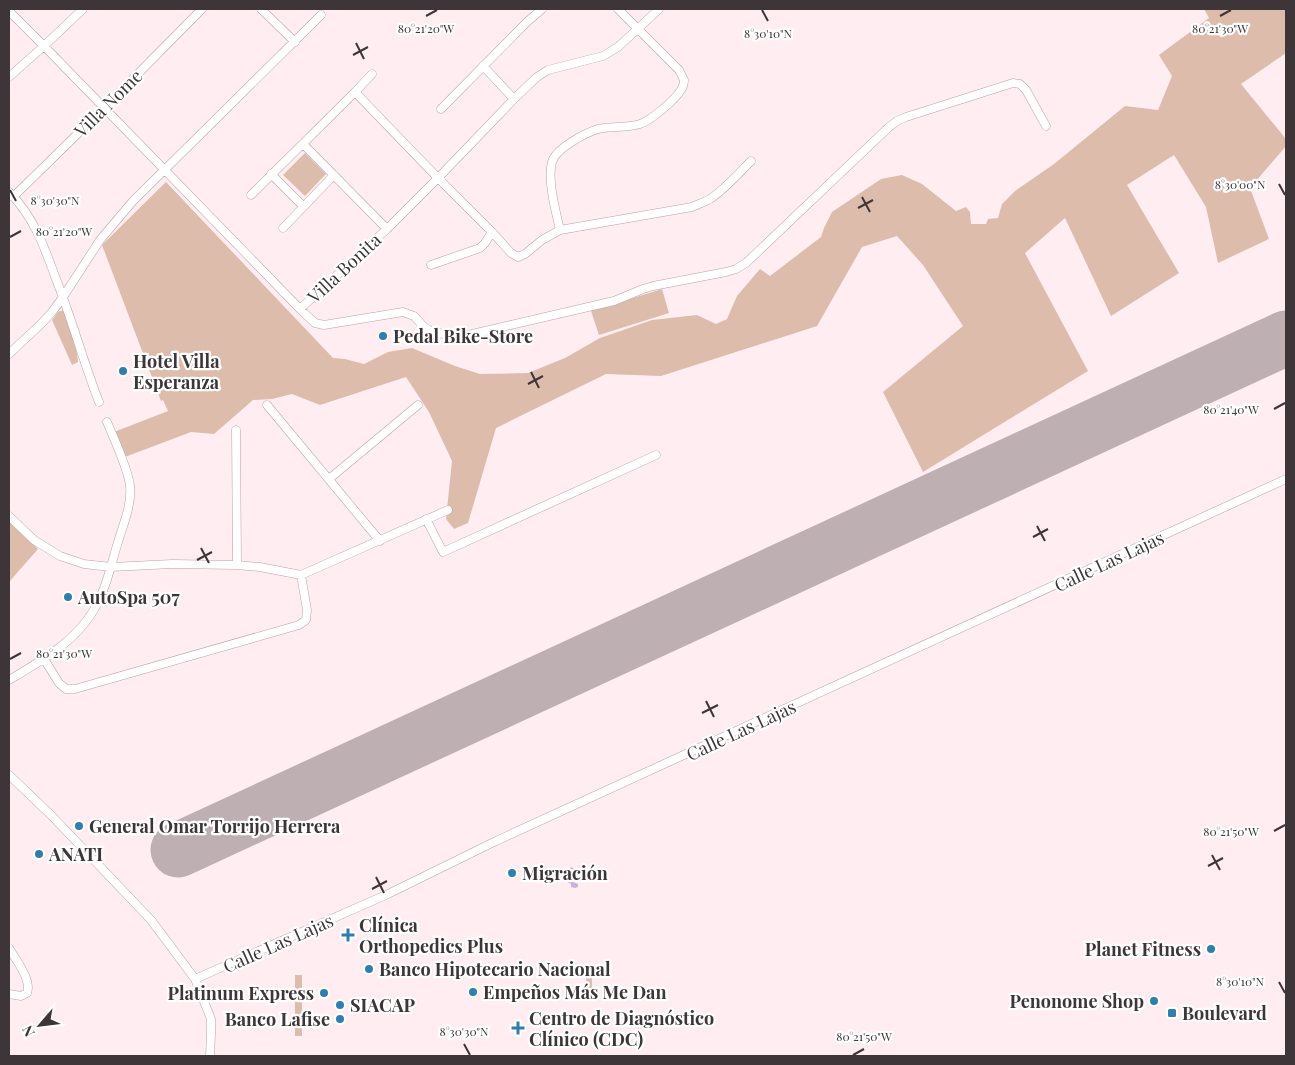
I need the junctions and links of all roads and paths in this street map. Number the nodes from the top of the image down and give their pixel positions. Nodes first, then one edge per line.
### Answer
1 (83, 9) edge
2 (202, 9) edge
3 (261, 9) edge
4 (542, 9) edge
5 (618, 9) edge
6 (659, 9) edge
7 (9, 11) edge
8 (321, 15) dead end
9 (637, 29) junction
10 (295, 42) junction
11 (44, 46) junction
12 (483, 66) junction
13 (372, 74) dead end
14 (9, 77) edge
15 (355, 92) junction
16 (514, 99) junction
17 (104, 108) junction
18 (441, 109) dead end
19 (1046, 126) dead end
20 (303, 144) junction
21 (751, 161) dead end
22 (164, 169) junction
23 (271, 174) junction
24 (334, 175) junction
25 (438, 178) junction
26 (11, 194) edge
27 (251, 195) dead end
28 (303, 206) junction
29 (282, 228) dead end
30 (386, 228) junction
31 (560, 230) junction
32 (492, 232) junction
33 (431, 265) dead end
34 (63, 297) junction
35 (300, 309) junction
36 (9, 354) edge
37 (99, 402) dead end
38 (267, 405) dead end
39 (418, 405) dead end
40 (107, 422) dead end
41 (236, 430) dead end
42 (656, 454) dead end
43 (329, 479) junction
44 (1286, 479) edge
45 (448, 510) dead end
46 (9, 517) edge
47 (426, 519) junction
48 (380, 541) junction
49 (237, 565) junction
50 (111, 567) junction
51 (301, 575) junction
52 (44, 659) junction
53 (9, 680) edge
54 (9, 775) edge
55 (16, 780) junction
56 (9, 787) edge
57 (9, 948) edge
58 (195, 979) junction
59 (9, 994) edge
60 (210, 1056) edge

1 - 11 street
2 - 17 street, Villa Nome
3 - 10 street
4 - 12 street
5 - 9 street
6 - 9 street, Villa Bonita
7 - 11 street, Villa Bonita
8 - 10 street
9 - 16 street, Villa Bonita
9 - 31 street
10 - 22 street
11 - 14 street
11 - 17 street, Villa Bonita
12 - 16 street
12 - 18 street
13 - 15 street
15 - 20 street
15 - 25 street
16 - 25 street, Villa Bonita
17 - 22 street, Villa Bonita
17 - 26 street, Villa Nome
19 - 35 street
20 - 23 street
20 - 24 street
21 - 31 street
22 - 34 street
22 - 35 street, Villa Bonita
23 - 27 street
23 - 28 street
24 - 28 street
24 - 30 street
25 - 30 street, Villa Bonita
25 - 32 street
26 - 34 street, Villa Nome
28 - 29 street
30 - 35 street, Villa Bonita
31 - 32 street
32 - 33 street
34 - 36 street
34 - 37 street, Villa Nome
38 - 43 street
39 - 43 street
40 - 50 street
41 - 49 street
42 - 47 street
43 - 48 street
44 - 58 street, Calle Las Lajas
45 - 47 street
46 - 50 street
47 - 48 street
48 - 51 street
49 - 50 street
49 - 51 street
50 - 52 street
51 - 52 street
52 - 53 street
54 - 55 street
55 - 56 street
55 - 58 street
57 - 59 street
58 - 60 street

